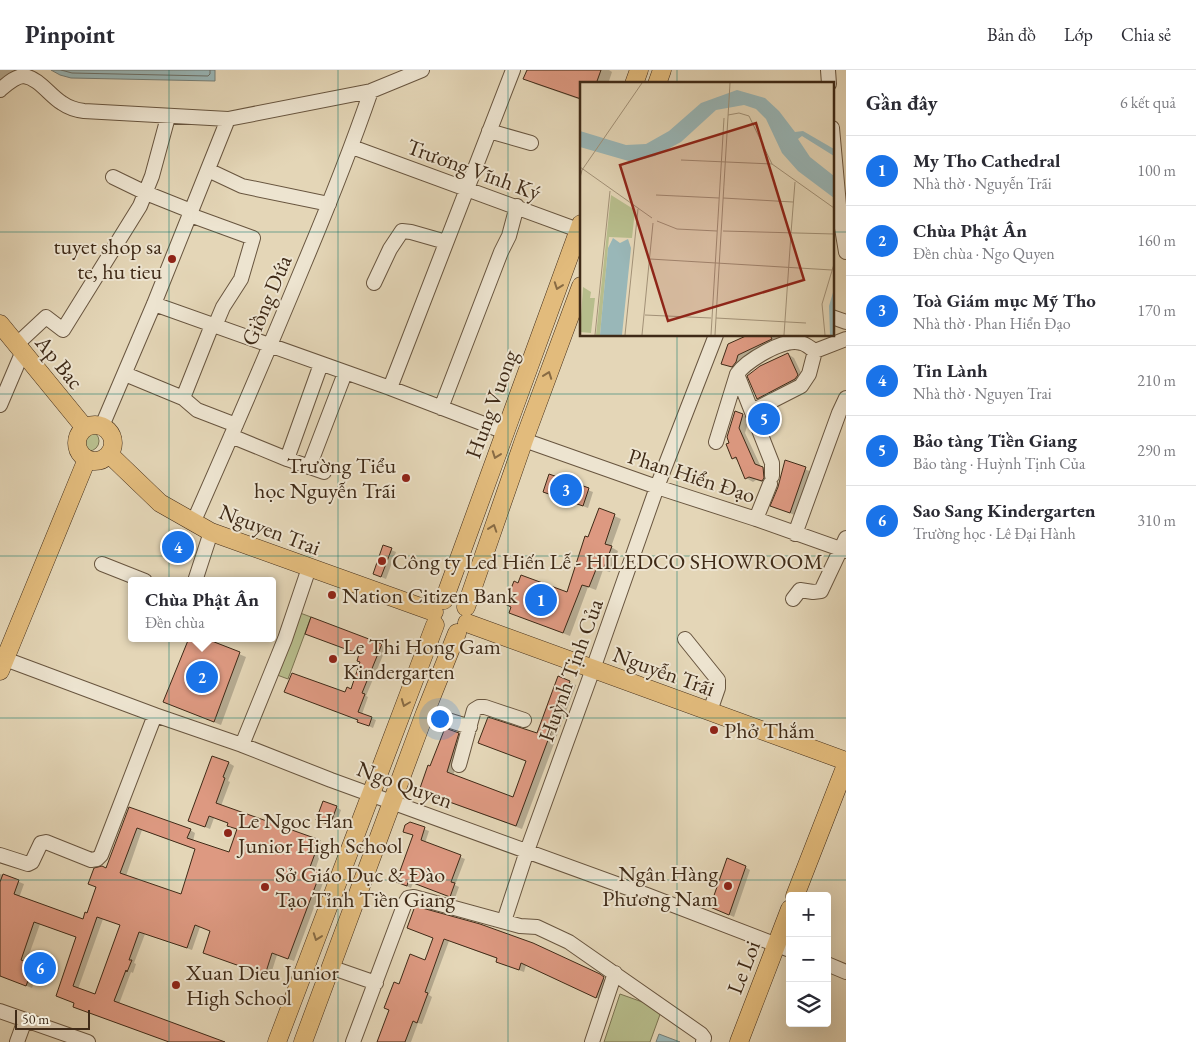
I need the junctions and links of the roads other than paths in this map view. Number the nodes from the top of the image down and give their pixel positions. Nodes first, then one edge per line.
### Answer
1 (422, 70) edge
2 (512, 70) edge
3 (639, 70) edge
4 (662, 70) edge
5 (635, 82) edge
6 (658, 82) edge
7 (0, 90) edge
8 (371, 91) junction
9 (168, 116) junction
10 (228, 119) junction
11 (489, 131) junction
12 (531, 143) dead end
13 (352, 147) junction
14 (834, 160) edge
15 (208, 170) junction
16 (113, 177) dead end
17 (467, 189) junction
18 (146, 193) junction
19 (329, 204) junction
20 (517, 206) junction
21 (190, 213) junction
22 (580, 228) edge
23 (446, 242) junction
24 (846, 252) edge
25 (374, 283) dead end
26 (580, 289) edge
27 (154, 304) junction
28 (834, 318) edge
29 (846, 322) edge
30 (0, 324) edge
31 (214, 325) junction
32 (716, 336) edge
33 (846, 339) edge
34 (270, 345) junction
35 (20, 348) junction
36 (815, 351) junction
37 (321, 364) junction
38 (345, 372) junction
39 (125, 374) junction
40 (737, 374) junction
41 (390, 388) junction
42 (183, 398) junction
43 (846, 398) edge
44 (0, 405) edge
45 (441, 408) junction
46 (752, 411) junction
47 (94, 427) junction
48 (234, 430) junction
49 (505, 432) junction
50 (524, 440) junction
51 (716, 442) dead end
52 (109, 454) junction
53 (87, 459) junction
54 (287, 459) junction
55 (309, 467) junction
56 (324, 472) dead end
57 (657, 488) junction
58 (756, 519) junction
59 (193, 523) junction
60 (211, 532) junction
61 (795, 534) junction
62 (844, 546) edge
63 (102, 564) dead end
64 (309, 568) junction
65 (135, 577) edge
66 (196, 577) edge
67 (794, 599) dead end
68 (438, 612) junction
69 (463, 621) junction
70 (685, 640) dead end
71 (2, 665) edge
72 (593, 669) junction
73 (710, 711) junction
74 (425, 712) junction
75 (155, 715) junction
76 (524, 720) dead end
77 (470, 727) junction
78 (242, 745) junction
79 (846, 761) edge
80 (459, 765) dead end
81 (846, 765) edge
82 (370, 794) junction
83 (391, 802) junction
84 (527, 851) junction
85 (0, 855) edge
86 (797, 892) edge
87 (504, 921) junction
88 (786, 931) edge
89 (783, 947) edge
90 (831, 966) edge
91 (330, 967) junction
92 (846, 972) edge
93 (615, 973) junction
94 (376, 984) junction
95 (0, 1011) edge
96 (25, 1020) junction
97 (78, 1041) edge
98 (17, 1042) edge
99 (277, 1042) edge
100 (303, 1042) edge
101 (353, 1042) edge
102 (592, 1042) edge
103 (703, 1042) edge
104 (739, 1042) edge

1 - 8 street
2 - 11 street
3 - 5 main road
4 - 6 main road
7 - 9 street
8 - 10 street
8 - 13 street, Giồng Dứa
9 - 10 street
9 - 18 street
10 - 15 street
11 - 12 street
11 - 17 street
13 - 17 street, Trương Vĩnh Ký
13 - 19 street, Giồng Dứa
14 - 24 street
15 - 19 street
15 - 21 street
16 - 18 street
17 - 20 street, Trương Vĩnh Ký
17 - 23 street
18 - 21 street
18 - 35 street
19 - 34 street, Giồng Dứa
20 - 22 street, Trương Vĩnh Ký
20 - 45 street
21 - 27 street
21 - 31 street
22 -> 49 main road, Hung Vuong
23 - 25 street
23 - 41 street
50 -> 26 main road, Hung Vuong
27 - 31 street
27 - 39 street
28 - 29 street
30 - 35 main road, Ap Bac
31 - 34 street
31 - 42 street
32 - 57 street, Huỳnh Tịnh Của
33 - 36 street
34 - 37 street
34 - 48 street, Giồng Dứa
35 - 44 street
35 - 47 main road, Ap Bac
36 - 40 street
36 - 46 street
37 - 38 street
37 - 54 street
38 - 41 street
38 - 55 street
39 - 42 street
39 - 47 street
40 - 46 street
40 - 51 street
41 - 45 street
42 - 48 street
43 - 61 street
45 - 49 street
46 - 58 street
47 - 52 main road
47 - 53 main road
48 - 54 street
48 - 59 street, Giồng Dứa
49 -> 68 main road, Hung Vuong
50 - 57 street, Phan Hiển Đạo
69 -> 50 main road, Hung Vuong
52 - 53 main road
52 - 59 main road, Nguyen Trai
53 - 71 main road
54 - 55 street
55 - 56 street
57 - 58 street, Phan Hiển Đạo
57 - 72 street, Huỳnh Tịnh Của
58 - 61 street, Phan Hiển Đạo
59 - 60 main road, Nguyen Trai
60 - 64 main road, Nguyen Trai
60 - 66 street
61 - 62 street, Phan Hiển Đạo
62 - 67 street
63 - 65 street
64 - 68 main road, Nguyen Trai
64 - 78 street
68 - 69 main road, Nguyen Trai
68 - 69 main road, Nguyen Trai
68 -> 82 main road, Hung Vuong
69 - 72 main road, Nguyễn Trãi
69 - 74 main road, Hung Vuong
70 - 73 street
71 - 75 street, Ngo Quyen
72 - 73 main road, Nguyễn Trãi
72 - 84 street, Huỳnh Tịnh Của
73 - 79 main road, Nguyễn Trãi
74 - 77 street
74 - 83 main road, Hung Vuong
75 - 78 street, Ngo Quyen
75 - 85 street
76 - 77 street
77 - 80 street
78 - 82 street, Ngo Quyen
81 - 86 main road
82 - 83 street, Ngo Quyen
82 -> 99 main road, Hung Vuong
83 - 84 street, Ngo Quyen
83 - 91 main road, Hung Vuong
84 - 87 street, Huỳnh Tịnh Của
84 - 89 street, Ngo Quyen
87 - 93 street
87 - 94 street
88 - 89 main road, Le Loi
89 - 104 main road, Le Loi
90 - 92 street
91 - 94 street
91 - 100 main road, Hung Vuong
93 - 102 street
93 - 103 street
94 - 101 street
95 - 96 street
96 - 97 street
96 - 98 street

